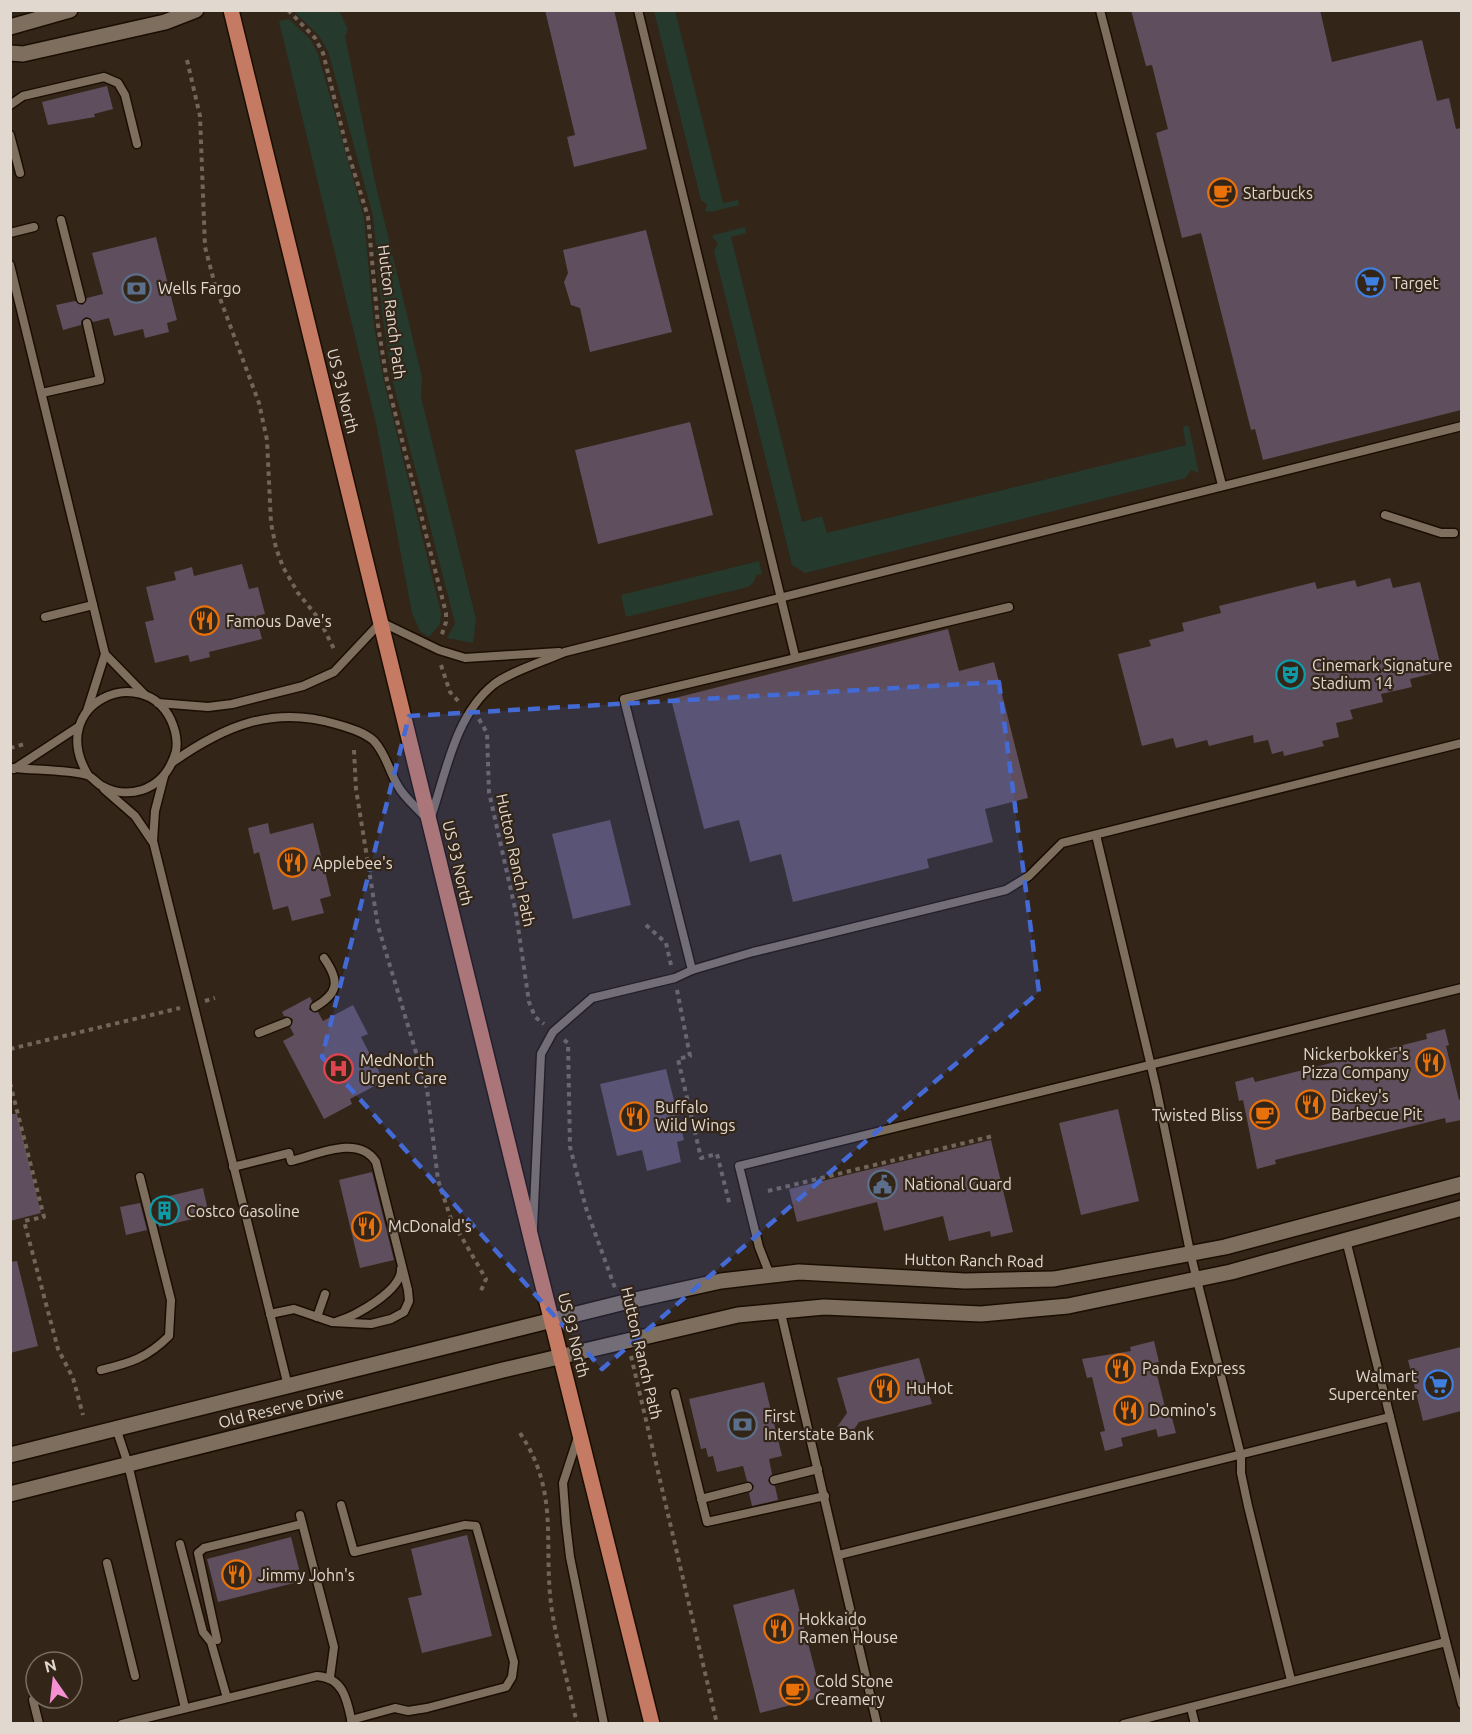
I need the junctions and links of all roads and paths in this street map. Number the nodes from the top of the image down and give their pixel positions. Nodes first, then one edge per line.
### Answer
1 (70, 10) edge
2 (196, 10) edge
3 (231, 10) edge
4 (288, 10) edge
5 (638, 10) edge
6 (1100, 10) edge
7 (10, 27) edge
8 (10, 53) edge
9 (187, 60) dead end
10 (10, 105) edge
11 (10, 135) edge
12 (137, 144) dead end
13 (20, 172) dead end
14 (60, 220) dead end
15 (34, 227) dead end
16 (10, 232) edge
17 (10, 266) edge
18 (81, 299) dead end
19 (87, 323) dead end
20 (42, 393) junction
21 (1461, 426) edge
22 (1222, 485) junction
23 (1385, 515) dead end
24 (1454, 533) dead end
25 (781, 599) junction
26 (93, 605) junction
27 (1009, 607) dead end
28 (45, 617) dead end
29 (381, 622) junction
30 (439, 650) junction
31 (335, 651) dead end
32 (565, 652) junction
33 (105, 654) junction
34 (795, 656) junction
35 (145, 696) junction
36 (158, 703) junction
37 (86, 712) junction
38 (471, 712) junction
39 (78, 727) junction
40 (1461, 743) edge
41 (354, 750) dead end
42 (173, 762) junction
43 (12, 769) edge
44 (88, 775) junction
45 (164, 776) junction
46 (101, 786) junction
47 (430, 822) junction
48 (1096, 835) junction
49 (153, 841) junction
50 (645, 925) dead end
51 (324, 958) dead end
52 (692, 970) junction
53 (675, 978) junction
54 (1461, 988) edge
55 (215, 998) dead end
56 (193, 1004) junction
57 (315, 1007) dead end
58 (287, 1022) dead end
59 (553, 1032) junction
60 (259, 1033) dead end
61 (10, 1049) edge
62 (1151, 1064) junction
63 (10, 1083) edge
64 (993, 1136) dead end
65 (233, 1167) junction
66 (140, 1177) dead end
67 (1461, 1184) edge
68 (768, 1191) dead end
69 (730, 1206) dead end
70 (1461, 1208) edge
71 (1346, 1240) junction
72 (533, 1246) junction
73 (1190, 1252) junction
74 (400, 1260) junction
75 (770, 1275) junction
76 (1197, 1280) junction
77 (480, 1293) dead end
78 (325, 1294) dead end
79 (621, 1303) junction
80 (780, 1309) junction
81 (270, 1314) junction
82 (317, 1317) junction
83 (332, 1322) junction
84 (552, 1322) junction
85 (629, 1339) junction
86 (561, 1357) junction
87 (101, 1370) dead end
88 (288, 1386) junction
89 (675, 1394) dead end
90 (83, 1415) dead end
91 (1390, 1417) junction
92 (116, 1428) junction
93 (580, 1430) junction
94 (520, 1433) dead end
95 (10, 1455) edge
96 (1241, 1456) junction
97 (128, 1464) junction
98 (818, 1469) junction
99 (774, 1480) dead end
100 (748, 1486) dead end
101 (10, 1494) edge
102 (825, 1496) junction
103 (701, 1499) junction
104 (341, 1505) dead end
105 (180, 1544) dead end
106 (839, 1555) junction
107 (107, 1563) dead end
108 (217, 1640) dead end
109 (1446, 1642) junction
110 (135, 1676) dead end
111 (330, 1677) junction
112 (1291, 1680) junction
113 (227, 1698) junction
114 (1461, 1704) edge
115 (185, 1708) junction
116 (1191, 1708) junction
117 (352, 1722) edge
118 (122, 1724) edge
119 (577, 1724) edge
120 (604, 1724) edge
121 (652, 1724) edge
122 (717, 1724) edge
123 (877, 1724) edge
124 (1124, 1724) edge
125 (1195, 1724) edge

1 - 7 main road
2 - 8 main road
3 - 29 main road, US 93 North
4 - 30 path, Hutton Ranch Path
5 - 25 lane
6 - 22 lane
9 - 31 path
10 - 12 lane
11 - 13 lane
14 - 18 lane
15 - 16 lane
17 - 20 lane
19 - 20 lane
20 - 26 lane
21 - 22 lane
22 - 25 lane
23 - 24 lane
25 - 32 lane
25 - 34 lane
26 - 28 lane
26 - 33 lane
27 - 34 lane
29 - 30 lane
29 - 36 lane
29 - 47 main road, US 93 North
30 - 32 lane
30 - 38 path, Hutton Ranch Path
32 - 38 lane
33 - 35 lane
33 - 37 lane
34 - 52 lane
35 - 36 lane
35 - 37 lane
36 - 42 lane
37 - 39 lane
38 - 47 lane
38 - 59 path, Hutton Ranch Path
39 - 43 lane
39 - 44 lane
40 - 48 lane
41 - 77 path
42 - 45 lane
42 - 47 lane
43 - 44 lane
44 - 46 lane
45 - 46 lane
45 - 49 lane
46 - 49 lane
47 - 72 main road, US 93 North
48 - 52 lane
48 - 62 lane
49 - 56 lane
50 - 53 path
51 - 57 lane
52 - 53 lane
53 - 59 lane
53 - 69 path
54 - 62 lane
55 - 56 path
56 - 61 path
56 - 65 lane
58 - 60 lane
59 - 72 lane
59 - 79 path, Hutton Ranch Path
62 - 73 lane
62 - 75 lane
63 - 90 path
64 - 68 path
65 - 74 lane
65 - 81 lane
66 - 87 lane
67 - 73 main road, Hutton Ranch Road
70 - 71 main road
71 - 76 main road
71 - 91 lane
72 - 84 main road, US 93 North
73 - 75 main road, Hutton Ranch Road
73 - 76 lane
74 - 83 lane
74 - 83 lane
75 - 79 main road, Hutton Ranch Road
76 - 80 main road
76 - 96 lane
78 - 82 lane
79 - 84 main road, Hutton Ranch Road
80 - 85 main road
80 - 98 lane
81 - 82 lane
81 - 88 lane
82 - 83 lane
84 - 86 main road, US 93 North
84 - 88 main road, Old Reserve Drive
85 - 86 main road
85 - 122 path, Hutton Ranch Path
86 - 93 main road, US 93 North
86 - 97 main road, Old Reserve Drive
88 - 92 main road, Old Reserve Drive
89 - 103 lane
91 - 96 lane
91 - 109 lane
92 - 95 main road, Old Reserve Drive
92 - 97 lane
93 - 120 lane
93 - 121 main road, US 93 North
94 - 119 path
96 - 106 lane
96 - 112 lane
97 - 101 main road, Old Reserve Drive
97 - 115 lane
98 - 99 lane
98 - 102 lane
100 - 103 lane
102 - 103 lane
102 - 106 lane
104 - 117 lane
105 - 113 lane
106 - 123 lane
107 - 110 lane
108 - 111 lane
109 - 112 lane
109 - 114 lane
111 - 113 lane
111 - 117 lane
112 - 116 lane
113 - 115 lane
115 - 118 lane
116 - 124 lane
116 - 125 lane

